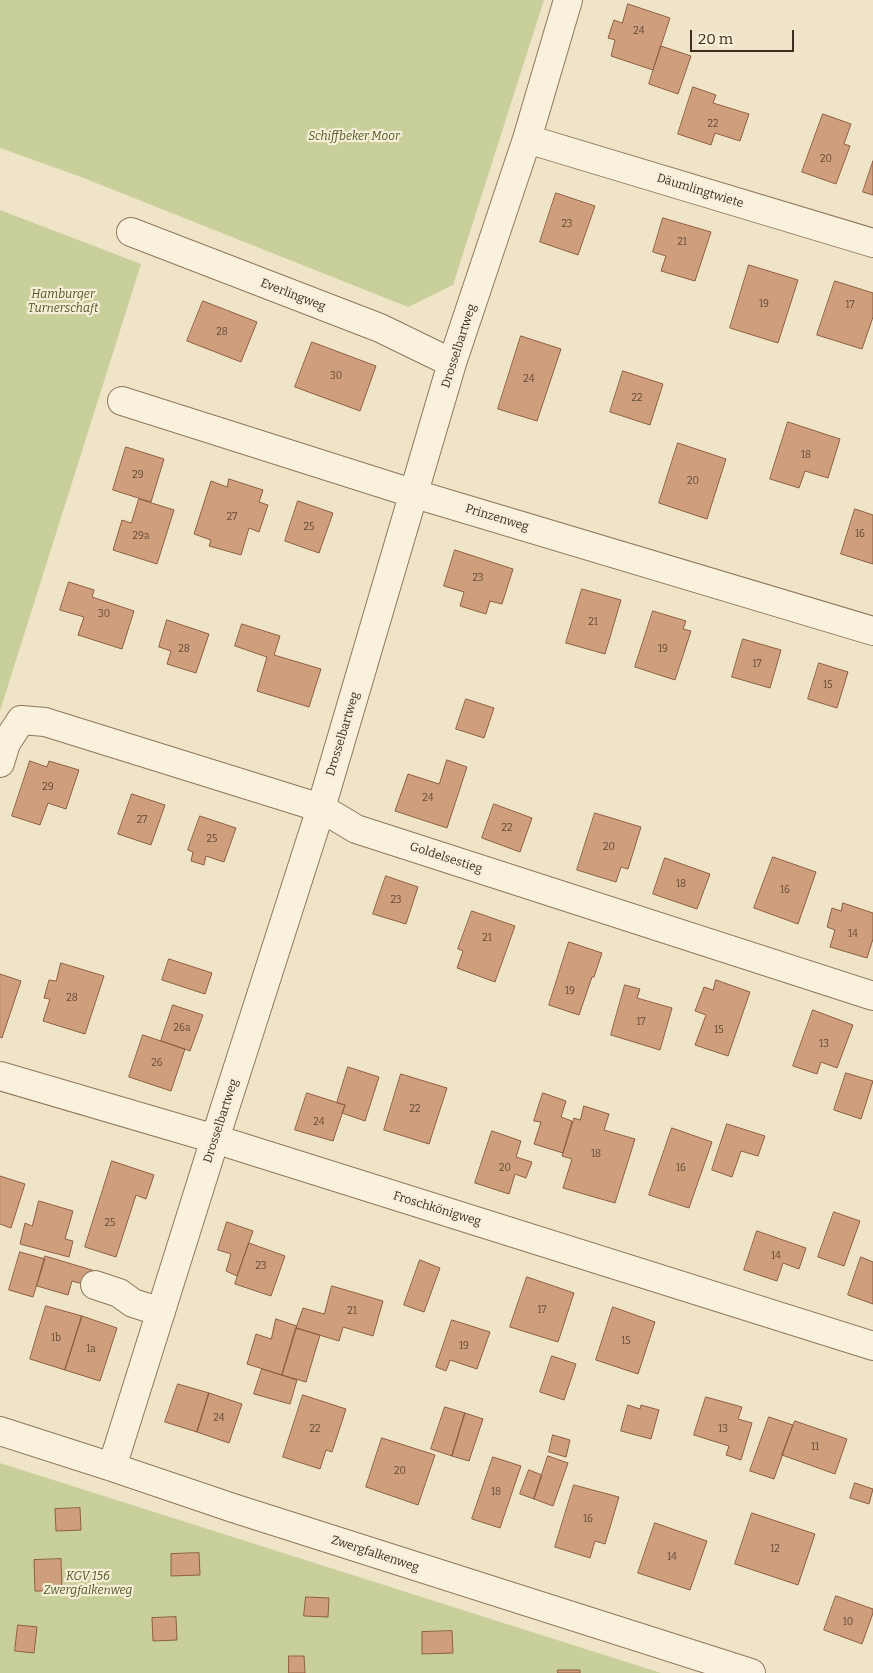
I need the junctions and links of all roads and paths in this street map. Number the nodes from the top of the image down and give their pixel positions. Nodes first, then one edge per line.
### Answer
1 (568, 0) edge
2 (527, 139) junction
3 (131, 232) dead end
4 (873, 243) edge
5 (452, 363) junction
6 (122, 401) dead end
7 (415, 494) junction
8 (873, 631) edge
9 (0, 764) edge
10 (321, 808) junction
11 (873, 996) edge
12 (0, 1076) edge
13 (215, 1139) junction
14 (95, 1285) dead end
15 (161, 1312) junction
16 (873, 1346) edge
17 (0, 1432) edge
18 (112, 1467) junction
19 (752, 1673) edge

1 - 2 street, Drosselbartweg
2 - 4 street, Däumlingtwiete
2 - 5 street, Drosselbartweg
3 - 5 street, Everlingweg
5 - 7 street, Drosselbartweg
6 - 7 street, Prinzenweg
7 - 8 street, Prinzenweg
7 - 10 street, Drosselbartweg
9 - 10 street, Goldelsestieg
10 - 11 street, Goldelsestieg
10 - 13 street, Drosselbartweg
12 - 13 street, Froschkönigweg
13 - 15 street, Drosselbartweg
13 - 16 street, Froschkönigweg
14 - 15 street
15 - 18 street, Drosselbartweg
17 - 18 street, Zwergfalkenweg
18 - 19 street, Zwergfalkenweg

